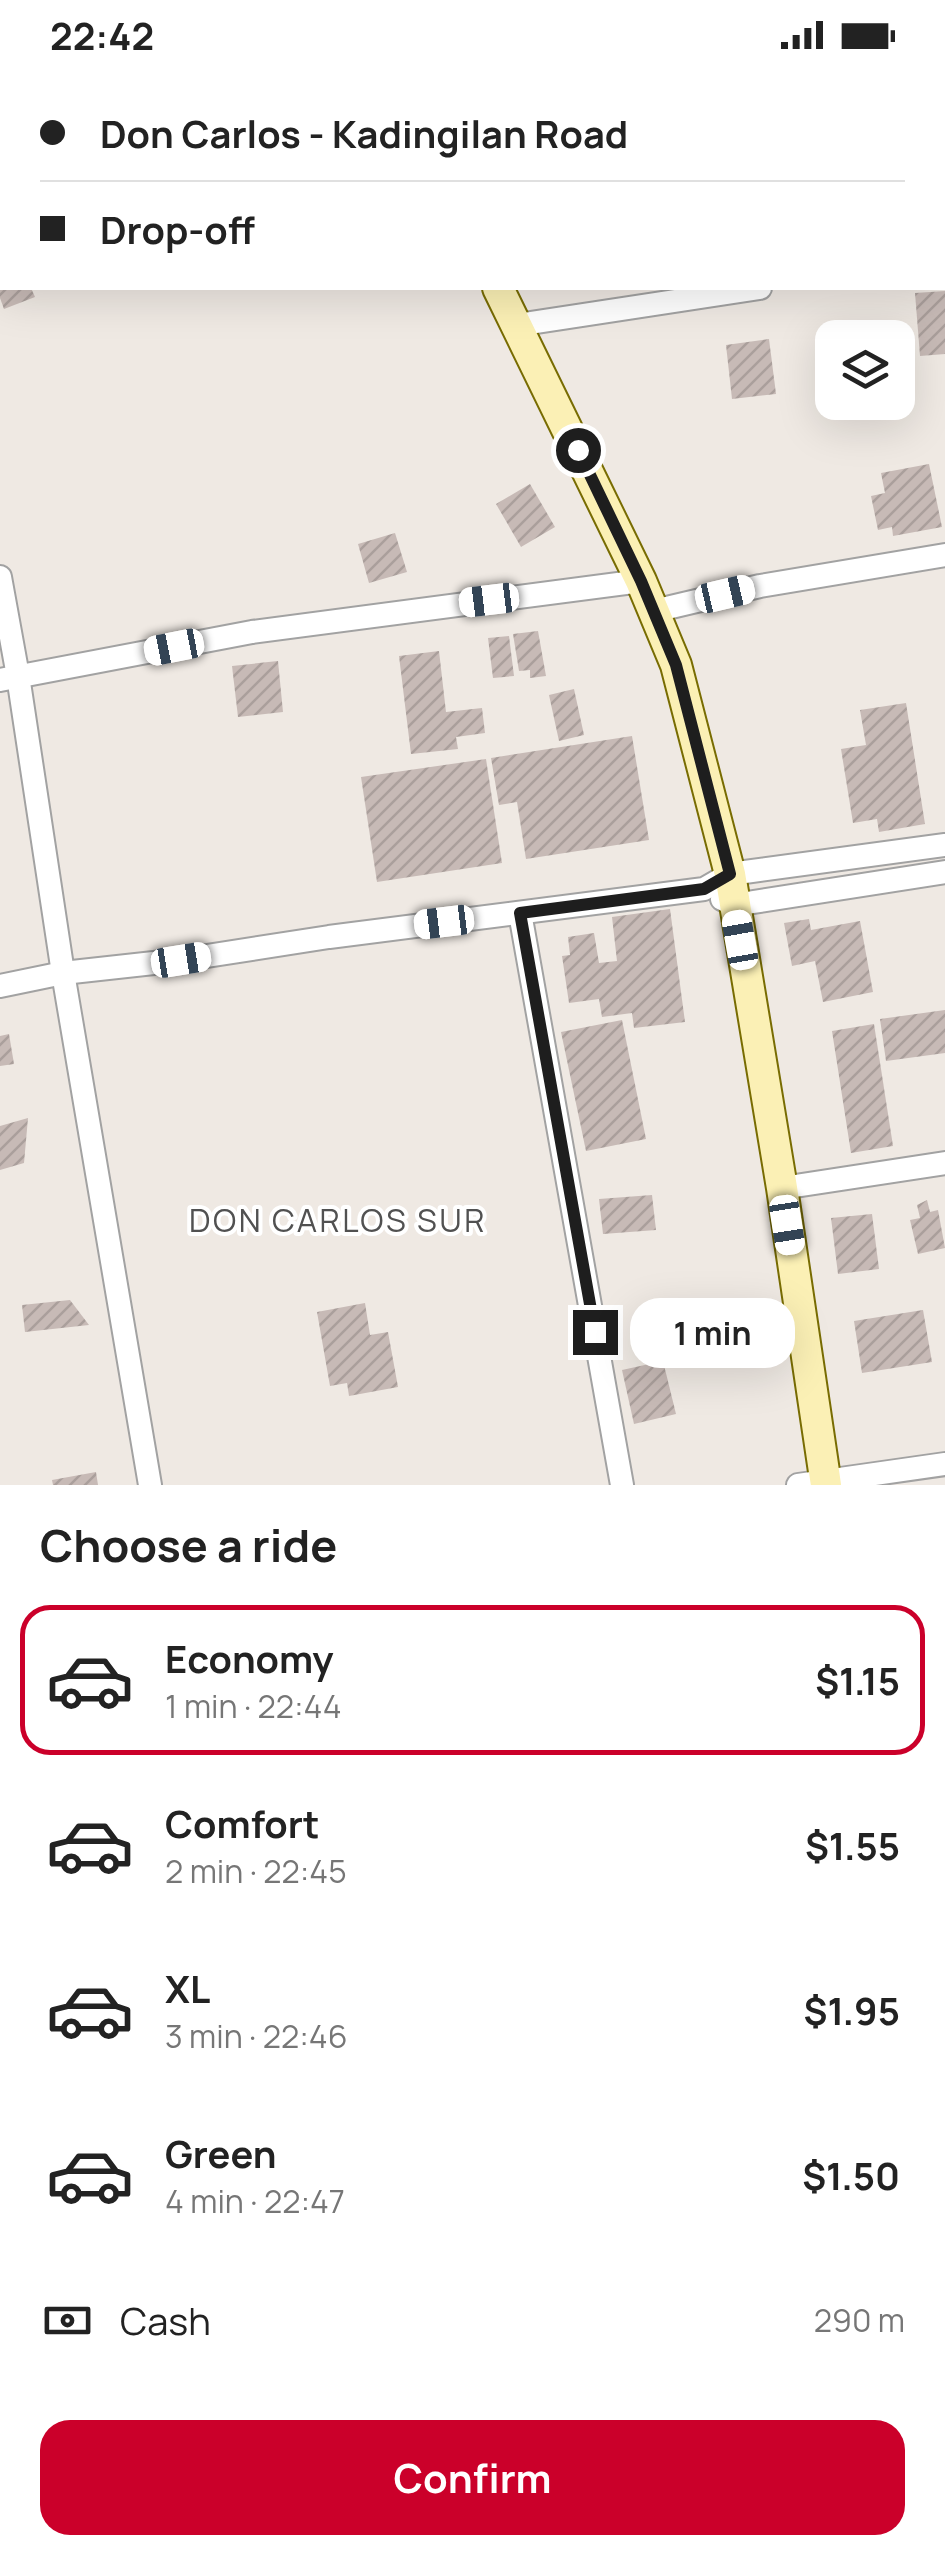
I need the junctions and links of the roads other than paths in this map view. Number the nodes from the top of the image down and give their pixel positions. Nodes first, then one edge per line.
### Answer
1 (499, 290) edge
2 (735, 290) edge
3 (673, 295) edge
4 (517, 325) junction
5 (945, 555) edge
6 (0, 576) edge
7 (641, 581) junction
8 (654, 611) junction
9 (9, 678) edge
10 (945, 845) edge
11 (945, 872) edge
12 (717, 882) junction
13 (734, 905) junction
14 (520, 913) junction
15 (64, 973) junction
16 (0, 986) edge
17 (945, 1164) edge
18 (782, 1188) junction
19 (945, 1464) edge
20 (816, 1484) edge
21 (150, 1485) edge
22 (622, 1485) edge

1 - 4 main road
2 - 3 street
3 - 4 street
4 - 7 main road
5 - 8 street
6 - 9 street
7 - 8 main road
7 - 9 street
8 - 12 main road
9 - 15 street
10 - 12 street
11 - 13 street
12 - 13 main road
12 - 14 street
13 - 18 main road
14 - 15 street
14 - 22 street
15 - 16 street
15 - 21 street
17 - 18 street
18 - 20 main road
19 - 20 street

